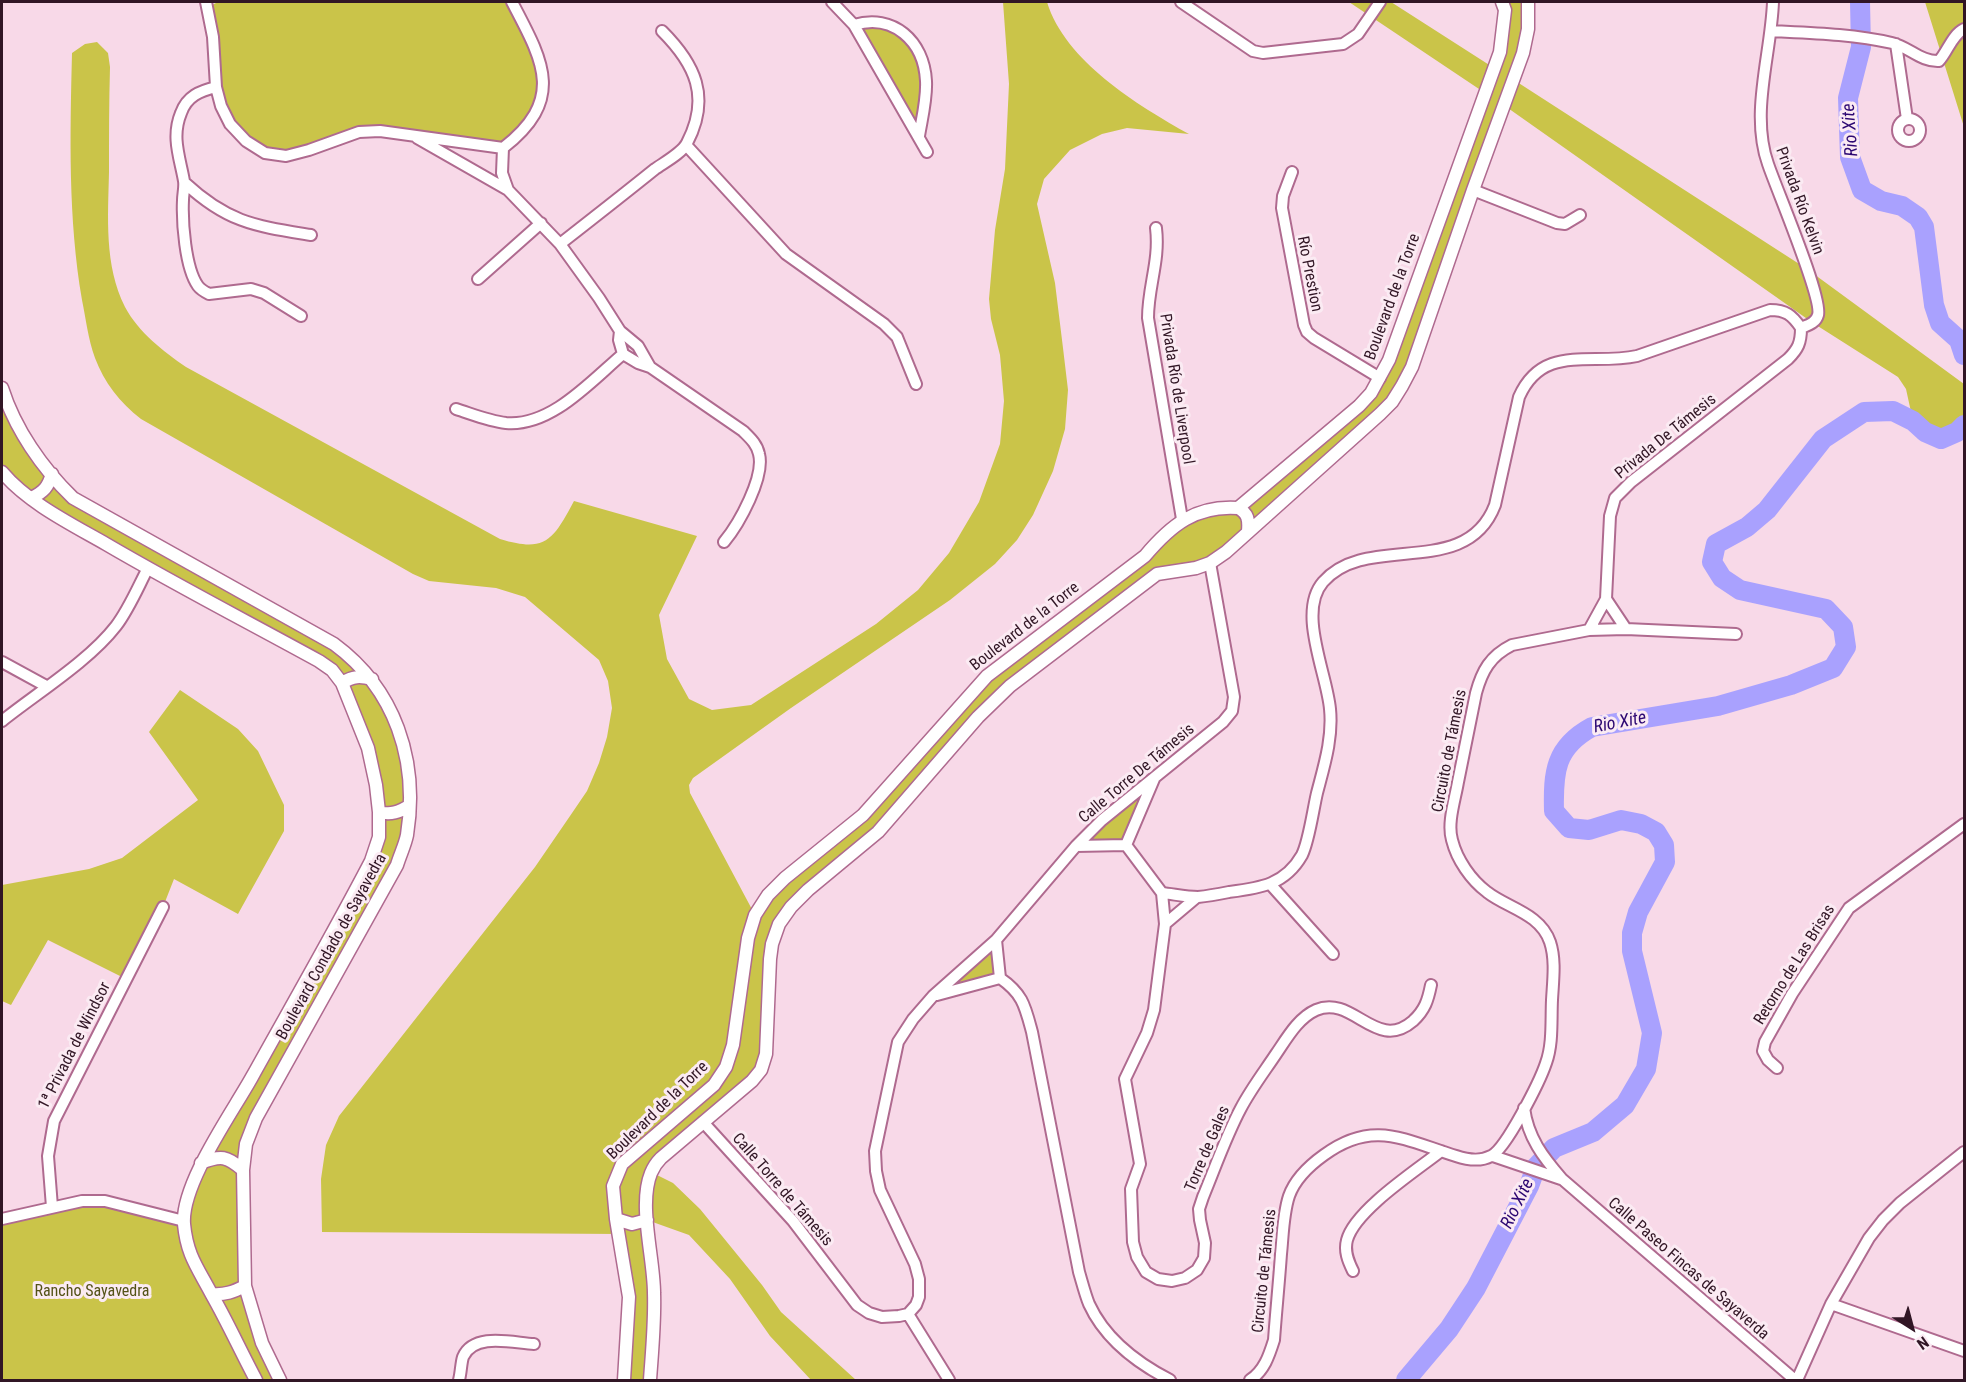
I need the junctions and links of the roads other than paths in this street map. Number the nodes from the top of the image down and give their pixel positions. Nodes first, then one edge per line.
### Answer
1 (206, 2) edge
2 (512, 2) edge
3 (832, 2) edge
4 (1181, 2) edge
5 (1380, 2) edge
6 (1502, 2) edge
7 (1528, 2) edge
8 (1773, 2) edge
9 (854, 25) junction
10 (1965, 29) edge
11 (662, 31) dead end
12 (1772, 31) junction
13 (1896, 44) junction
14 (216, 87) junction
15 (1906, 119) dead end
16 (412, 135) junction
17 (919, 136) junction
18 (686, 145) junction
19 (502, 148) junction
20 (927, 152) dead end
21 (1292, 172) dead end
22 (185, 183) junction
23 (508, 190) junction
24 (1473, 190) junction
25 (1580, 215) dead end
26 (541, 223) junction
27 (1156, 228) dead end
28 (311, 235) dead end
29 (560, 244) junction
30 (478, 279) dead end
31 (301, 316) dead end
32 (1801, 328) junction
33 (620, 331) junction
34 (623, 354) junction
35 (650, 367) junction
36 (1380, 378) junction
37 (916, 384) dead end
38 (2, 388) edge
39 (456, 409) dead end
40 (2, 472) edge
41 (52, 474) junction
42 (31, 498) junction
43 (1238, 508) junction
44 (1182, 519) junction
45 (1248, 531) junction
46 (724, 542) dead end
47 (1145, 556) junction
48 (1210, 563) junction
49 (148, 568) junction
50 (1157, 574) junction
51 (1606, 599) junction
52 (1626, 629) junction
53 (1589, 630) junction
54 (1736, 634) dead end
55 (2, 662) edge
56 (372, 679) junction
57 (342, 683) junction
58 (46, 686) junction
59 (2, 721) edge
60 (1154, 778) junction
61 (410, 806) junction
62 (379, 812) junction
63 (1965, 824) edge
64 (1076, 846) junction
65 (1126, 846) junction
66 (1271, 885) junction
67 (1162, 893) junction
68 (1197, 897) junction
69 (164, 907) dead end
70 (1165, 924) junction
71 (996, 940) junction
72 (1333, 954) dead end
73 (1000, 978) junction
74 (1431, 985) dead end
75 (933, 996) junction
76 (1777, 1068) dead end
77 (1524, 1108) junction
78 (703, 1122) junction
79 (1441, 1151) junction
80 (1965, 1152) edge
81 (1493, 1156) junction
82 (201, 1163) junction
83 (243, 1170) junction
84 (1562, 1179) junction
85 (52, 1207) junction
86 (2, 1219) edge
87 (616, 1219) junction
88 (647, 1220) junction
89 (184, 1221) junction
90 (1353, 1271) dead end
91 (245, 1286) junction
92 (212, 1294) junction
93 (1831, 1304) junction
94 (908, 1314) junction
95 (534, 1344) dead end
96 (1965, 1351) edge
97 (256, 1380) edge
98 (280, 1380) edge
99 (459, 1380) edge
100 (624, 1380) edge
101 (650, 1380) edge
102 (949, 1380) edge
103 (1170, 1380) edge
104 (1250, 1380) edge
105 (1796, 1380) edge

1 - 14 street
2 - 19 street
3 - 9 street
4 - 5 street
6 - 36 street, Boulevard de la Torre
7 - 24 street
8 - 12 street, Privada Río Kelvin
9 - 17 street
9 - 17 street
10 - 13 street
11 - 18 street
12 - 13 street
12 - 32 street, Privada Río Kelvin
13 - 15 street
14 - 16 street
14 - 22 street
16 - 19 street
16 - 23 street
17 - 20 street
18 - 29 street
18 - 37 street
19 - 23 street
21 - 36 street, Río Prestion
22 - 28 street
22 - 31 street
23 - 26 street
24 - 25 street
24 - 45 street
26 - 29 street
26 - 30 street
27 - 44 street, Privada Río de Liverpool
29 - 33 street
32 - 51 street, Privada De Támesis
32 - 66 street
33 - 34 street
33 - 35 street
34 - 35 street
34 - 39 street
35 - 46 street
36 - 43 street, Boulevard de la Torre
38 - 41 street, Boulevard Condado de Sayavedra
40 - 42 street, Boulevard Condado de Sayavedra
41 - 42 street
41 - 56 street, Boulevard Condado de Sayavedra
42 - 49 street, Boulevard Condado de Sayavedra
43 - 44 street, Boulevard de la Torre
43 - 45 street
44 - 47 street, Boulevard de la Torre
45 - 48 street
47 - 50 street
47 - 87 street, Boulevard de la Torre
48 - 50 street
48 - 60 street, Calle Torre De Támesis
49 - 57 street, Boulevard Condado de Sayavedra
49 - 58 street
50 - 78 street
51 - 52 street
51 - 53 street, Privada De Támesis
52 - 53 street, Circuito de Támesis
52 - 54 street, Circuito de Támesis
53 - 77 street, Circuito de Támesis
55 - 58 street
56 - 57 street
56 - 61 street, Boulevard Condado de Sayavedra
57 - 62 street, Boulevard Condado de Sayavedra
58 - 59 street
60 - 64 street, Calle Torre De Támesis
60 - 65 street
61 - 62 street
61 - 83 street, Boulevard Condado de Sayavedra
62 - 82 street, Boulevard Condado de Sayavedra
63 - 76 street, Retorno de Las Brisas
64 - 65 street
64 - 71 street, Calle Torre De Támesis
65 - 67 street
66 - 68 street
66 - 72 street
67 - 68 street
67 - 70 street
68 - 70 street
69 - 85 street, 1ª Privada de Windsor
70 - 74 street, Torre de Gales
71 - 73 street
71 - 75 street, Calle Torre De Támesis
73 - 75 street
73 - 103 street
75 - 94 street
77 - 81 street, Circuito de Támesis
77 - 84 street, Calle Paseo Fincas de Sayaverda
78 - 88 street
78 - 94 street, Calle Torre de Támesis
79 - 81 street, Circuito de Támesis
79 - 90 street
79 - 104 street, Circuito de Támesis
80 - 93 street
81 - 84 street, Calle Paseo Fincas de Sayaverda
82 - 83 street
82 - 89 street, Boulevard Condado de Sayavedra
83 - 91 street, Boulevard Condado de Sayavedra
84 - 105 street, Calle Paseo Fincas de Sayaverda
85 - 86 street
85 - 89 street
87 - 88 street
87 - 100 street, Boulevard de la Torre
88 - 101 street
89 - 92 street, Boulevard Condado de Sayavedra
91 - 92 street
91 - 98 street, Boulevard Condado de Sayavedra
92 - 97 street, Boulevard Condado de Sayavedra
93 - 96 street
93 - 105 street
94 - 102 street
95 - 99 street

